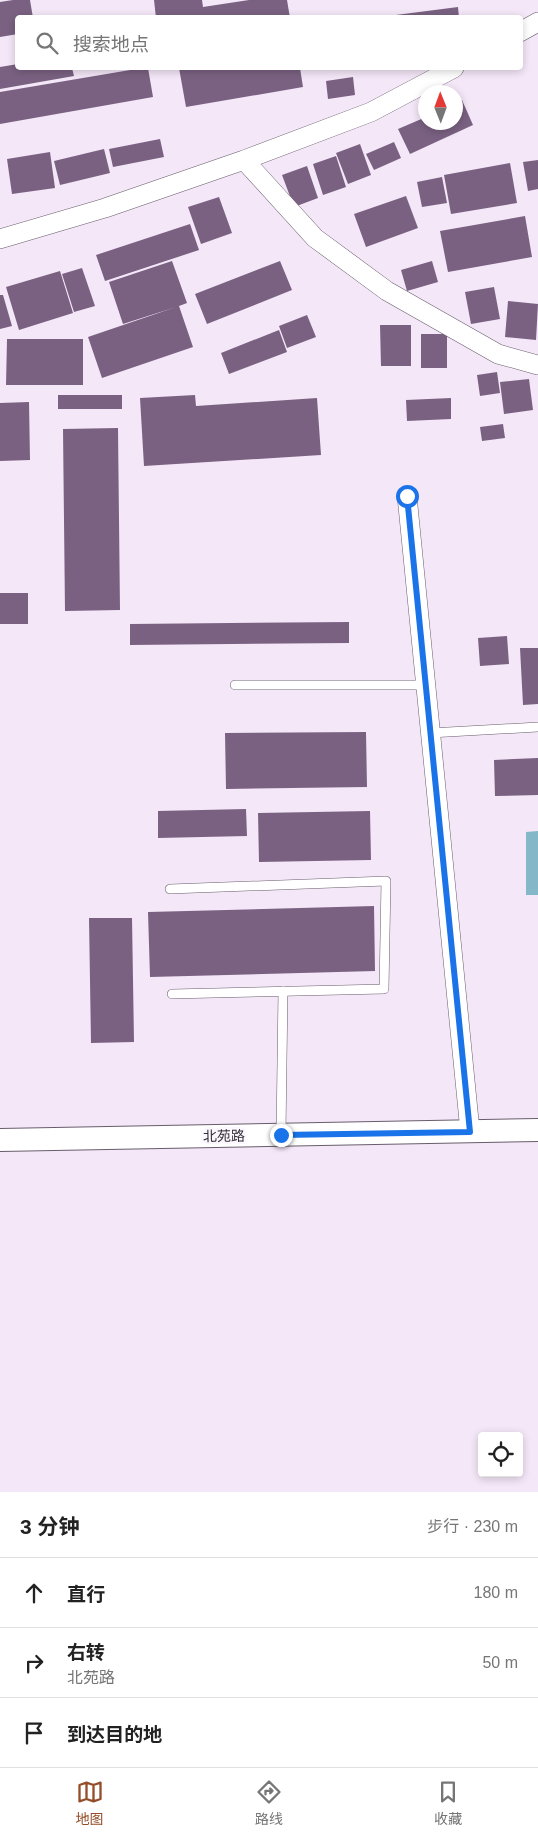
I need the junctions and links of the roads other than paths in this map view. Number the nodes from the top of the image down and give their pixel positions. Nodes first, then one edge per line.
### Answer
1 (538, 22) edge
2 (523, 30) edge
3 (450, 70) edge
4 (244, 160) junction
5 (0, 239) edge
6 (538, 365) edge
7 (407, 496) dead end
8 (235, 685) dead end
9 (425, 685) junction
10 (538, 727) edge
11 (430, 733) junction
12 (170, 890) dead end
13 (283, 991) junction
14 (172, 994) dead end
15 (538, 1130) edge
16 (470, 1132) junction
17 (281, 1135) junction
18 (0, 1140) edge

1 - 2 street
3 - 4 street
4 - 5 street
4 - 6 street
7 - 9 street
8 - 9 lane
9 - 11 street
10 - 11 lane
11 - 16 street
12 - 13 lane
13 - 14 lane
13 - 17 lane
15 - 16 street, 北苑路
16 - 17 street, 北苑路
17 - 18 street, 北苑路

